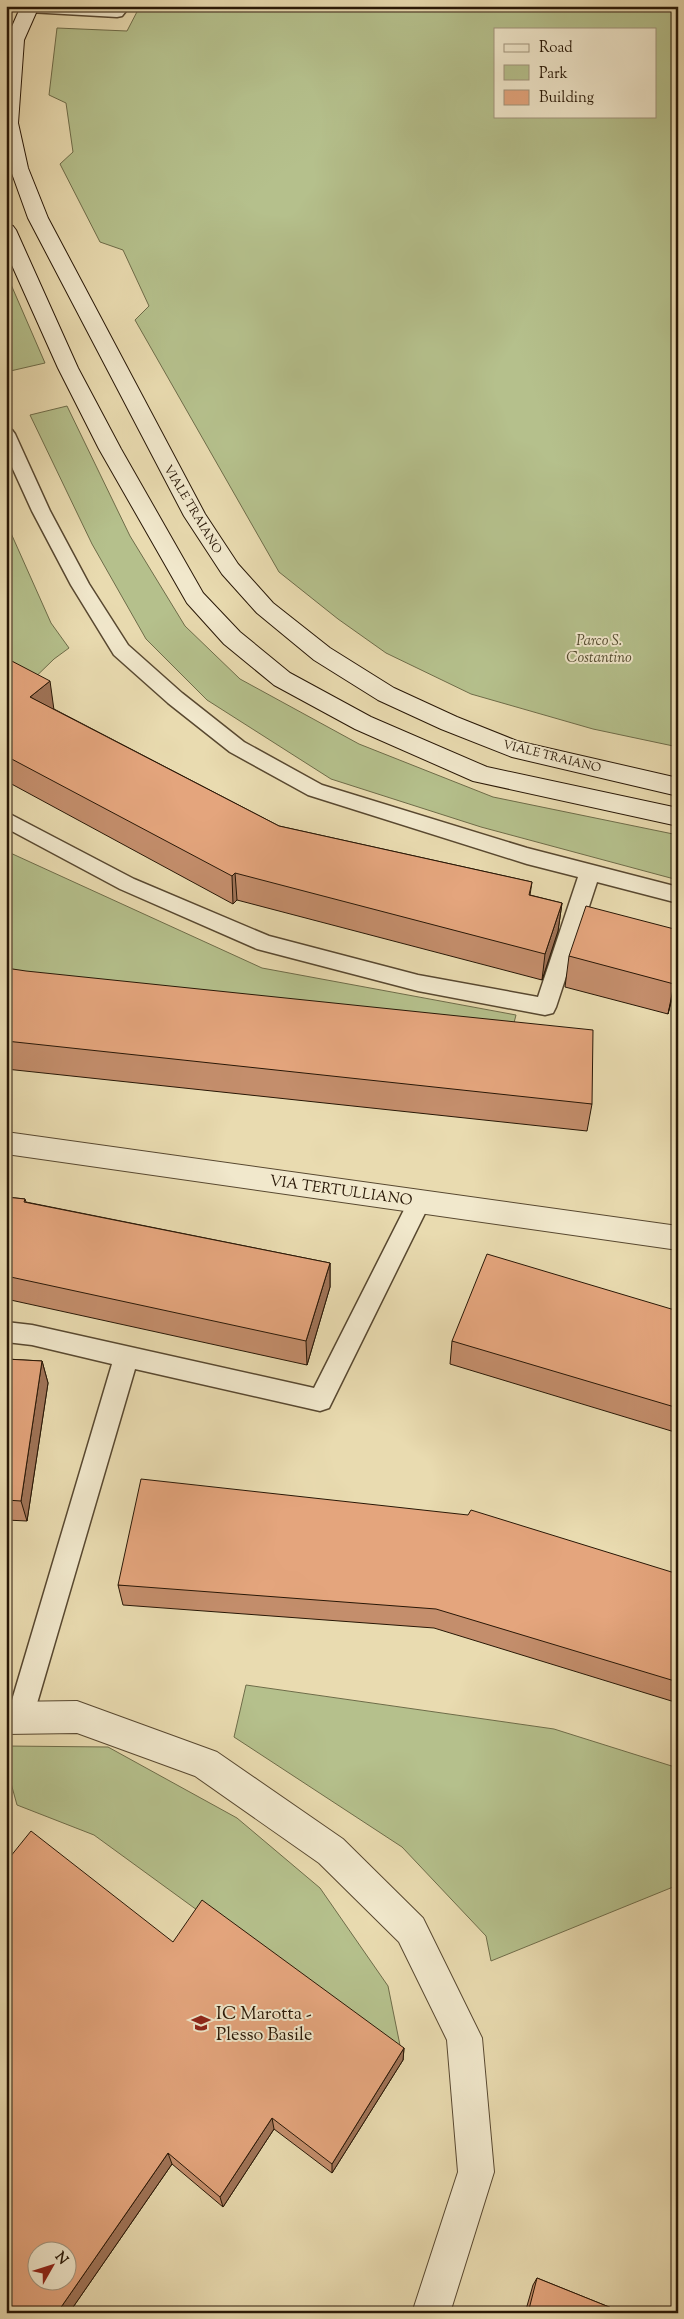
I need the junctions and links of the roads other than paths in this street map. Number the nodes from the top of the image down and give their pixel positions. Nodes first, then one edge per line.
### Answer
1 (123, 6) edge
2 (29, 7) edge
3 (6, 230) edge
4 (6, 434) edge
5 (678, 787) edge
6 (678, 817) edge
7 (7, 821) edge
8 (590, 872) junction
9 (678, 896) edge
10 (6, 1144) edge
11 (420, 1201) junction
12 (677, 1234) edge
13 (6, 1332) edge
14 (126, 1357) junction
15 (13, 1718) edge
16 (432, 2313) edge

1 - 2 lane
2 - 5 main road, VIALE TRAIANO
3 - 6 main road
4 - 8 lane
7 - 8 lane
8 - 9 lane
10 - 11 main road, VIA TERTULLIANO
11 - 12 main road, VIA TERTULLIANO
11 - 14 lane
13 - 14 lane
14 - 15 lane
15 - 16 main road

